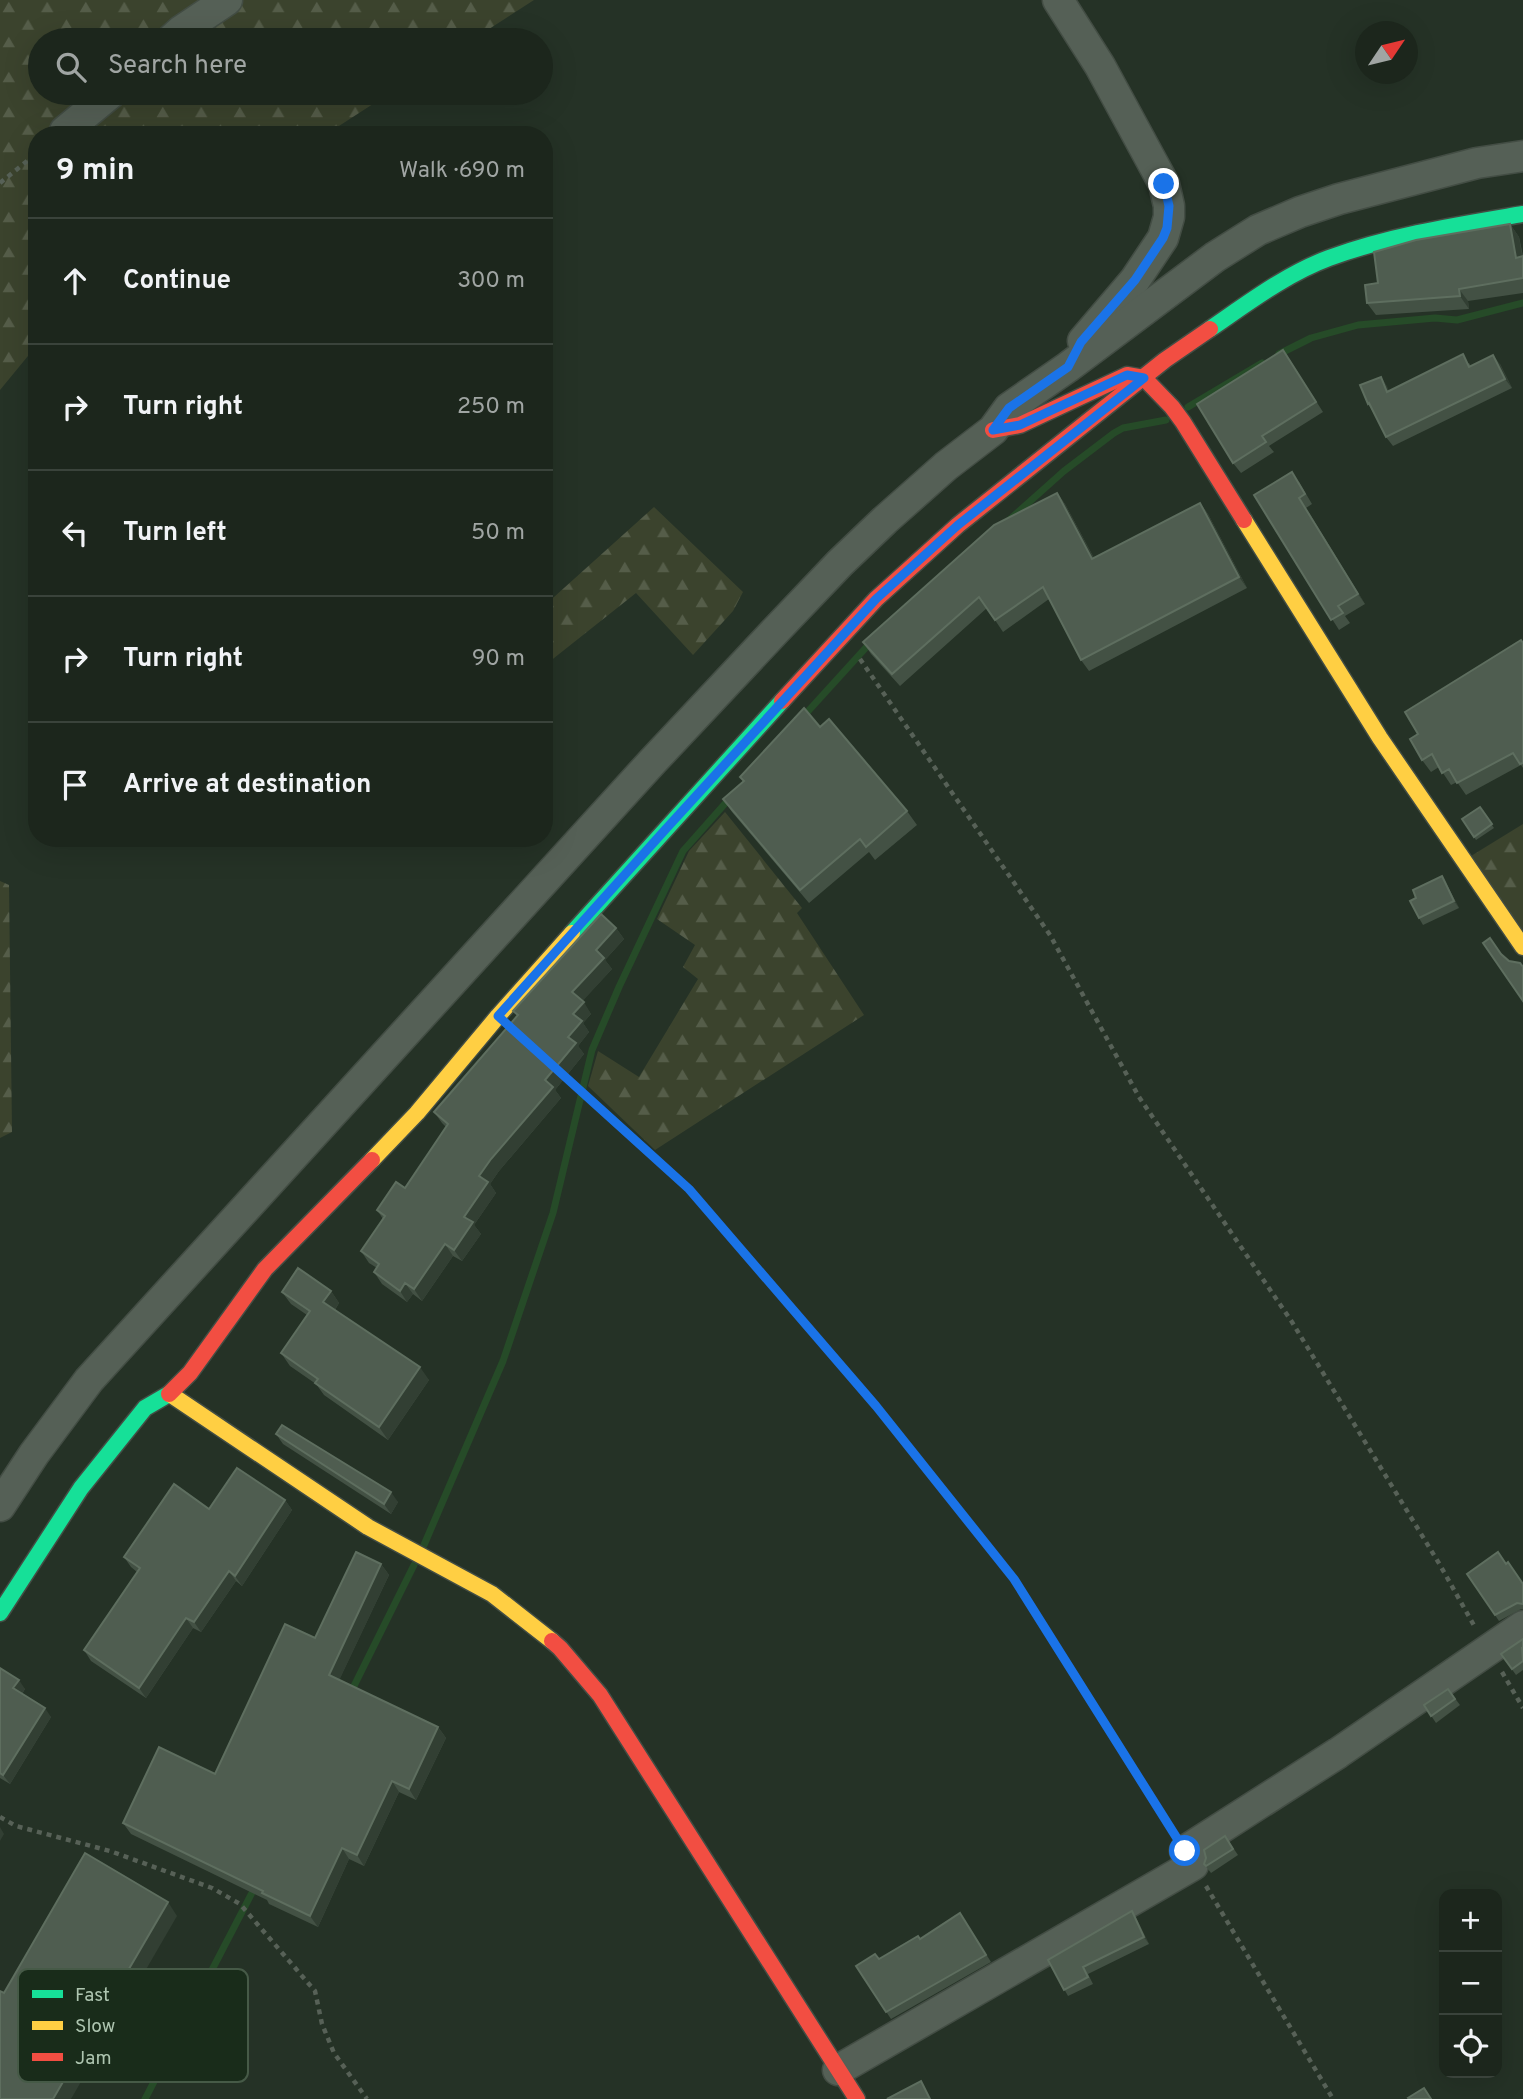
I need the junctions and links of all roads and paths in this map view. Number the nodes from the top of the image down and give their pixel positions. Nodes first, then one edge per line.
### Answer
1 (228, 0) edge
2 (1058, 0) edge
3 (186, 28) edge
4 (96, 105) edge
5 (71, 126) edge
6 (1523, 156) edge
7 (28, 160) edge
8 (0, 183) edge
9 (1523, 214) edge
10 (1068, 367) junction
11 (1144, 378) junction
12 (993, 430) junction
13 (862, 662) edge
14 (1523, 947) edge
15 (554, 1067) edge
16 (170, 1394) junction
17 (0, 1506) edge
18 (0, 1614) edge
19 (1523, 1626) edge
20 (1488, 1649) junction
21 (1523, 1708) edge
22 (0, 1817) edge
23 (1189, 1858) junction
24 (838, 2070) junction
25 (367, 2099) edge
26 (857, 2099) edge
27 (1333, 2099) edge

1 - 3 street
2 - 10 street
4 - 5 street
6 - 10 street
7 - 8 path
9 - 11 street
10 - 12 street
11 - 12 street
11 - 14 street
11 - 16 street
12 - 17 street
13 - 20 path
15 - 23 path
16 - 18 street
16 - 24 street
19 - 20 street
20 - 21 path
20 - 23 street
22 - 25 path
23 - 24 street
23 - 27 path
24 - 26 street

